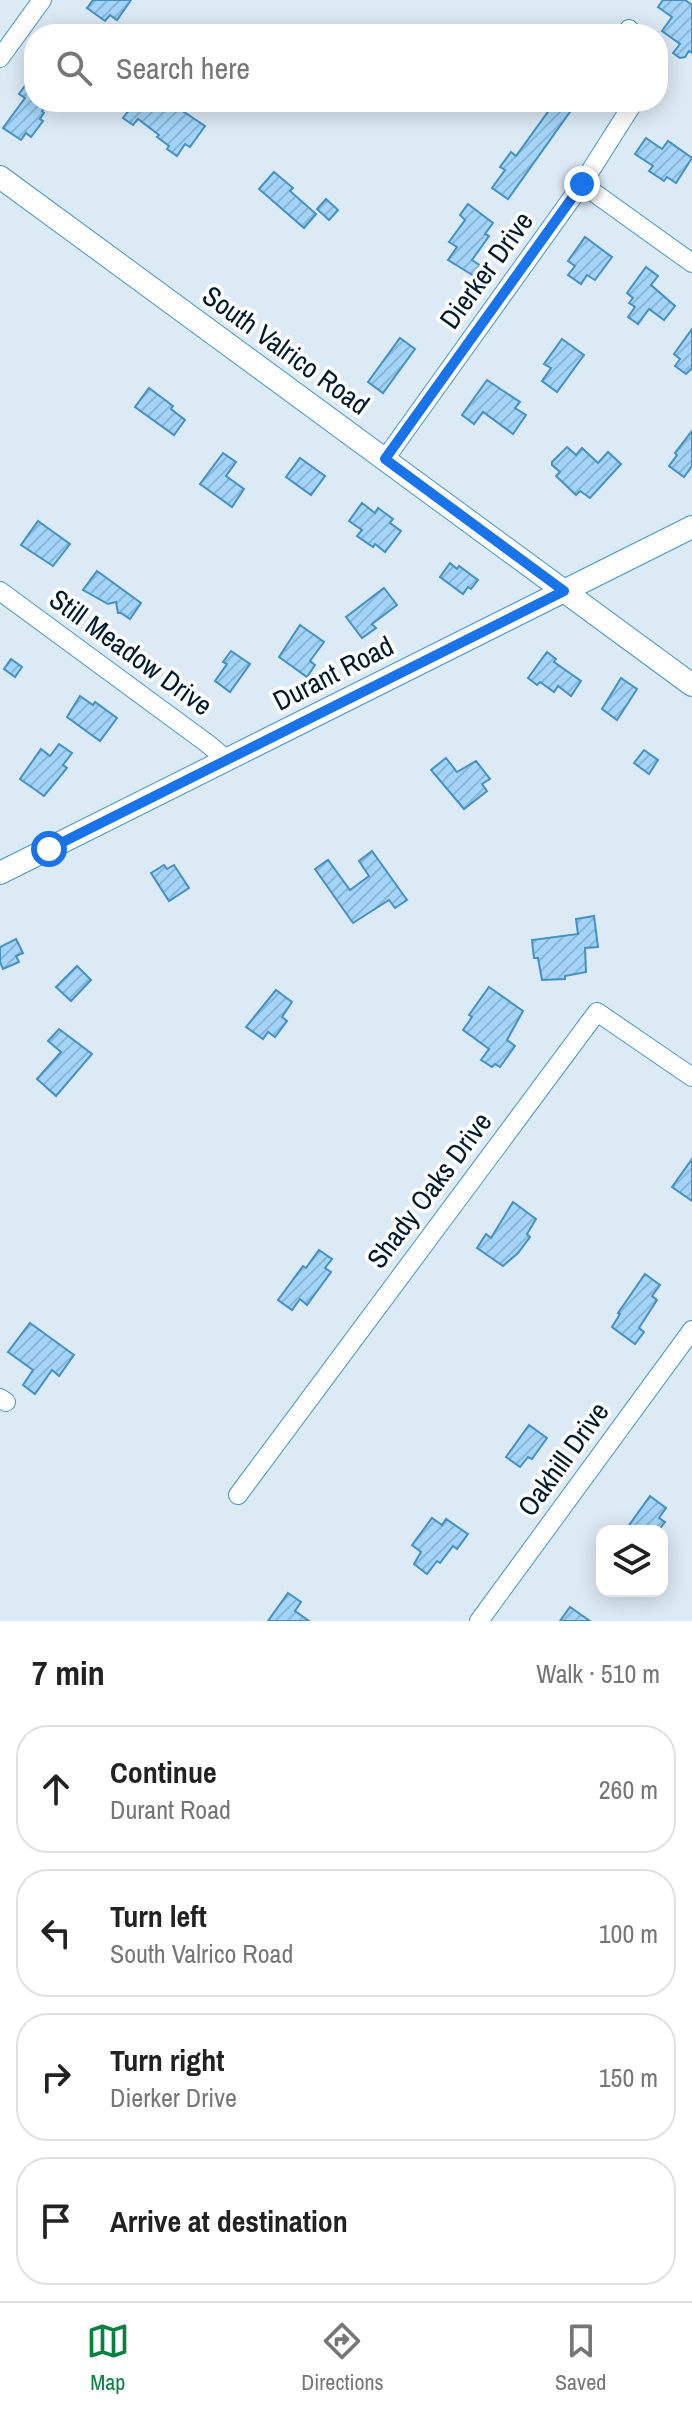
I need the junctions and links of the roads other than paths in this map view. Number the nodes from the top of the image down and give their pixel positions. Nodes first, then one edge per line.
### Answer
1 (42, 0) edge
2 (25, 24) edge
3 (24, 25) edge
4 (0, 58) edge
5 (628, 112) edge
6 (0, 177) edge
7 (582, 184) junction
8 (692, 263) edge
9 (385, 459) junction
10 (692, 527) edge
11 (0, 591) edge
12 (564, 591) junction
13 (692, 685) edge
14 (227, 760) junction
15 (0, 873) edge
16 (692, 1077) edge
17 (692, 1330) edge
18 (238, 1495) dead end
19 (479, 1621) edge

1 - 2 street
3 - 4 street
5 - 7 street, Dierker Drive
6 - 9 street, South Valrico Road
7 - 8 street
7 - 9 street, Dierker Drive
9 - 12 street, South Valrico Road
10 - 12 street, Durant Road
11 - 14 street, Still Meadow Drive
12 - 13 street, South Valrico Road
12 - 14 street, Durant Road
14 - 15 street, Durant Road
16 - 18 street, Shady Oaks Drive
17 - 19 street, Oakhill Drive

